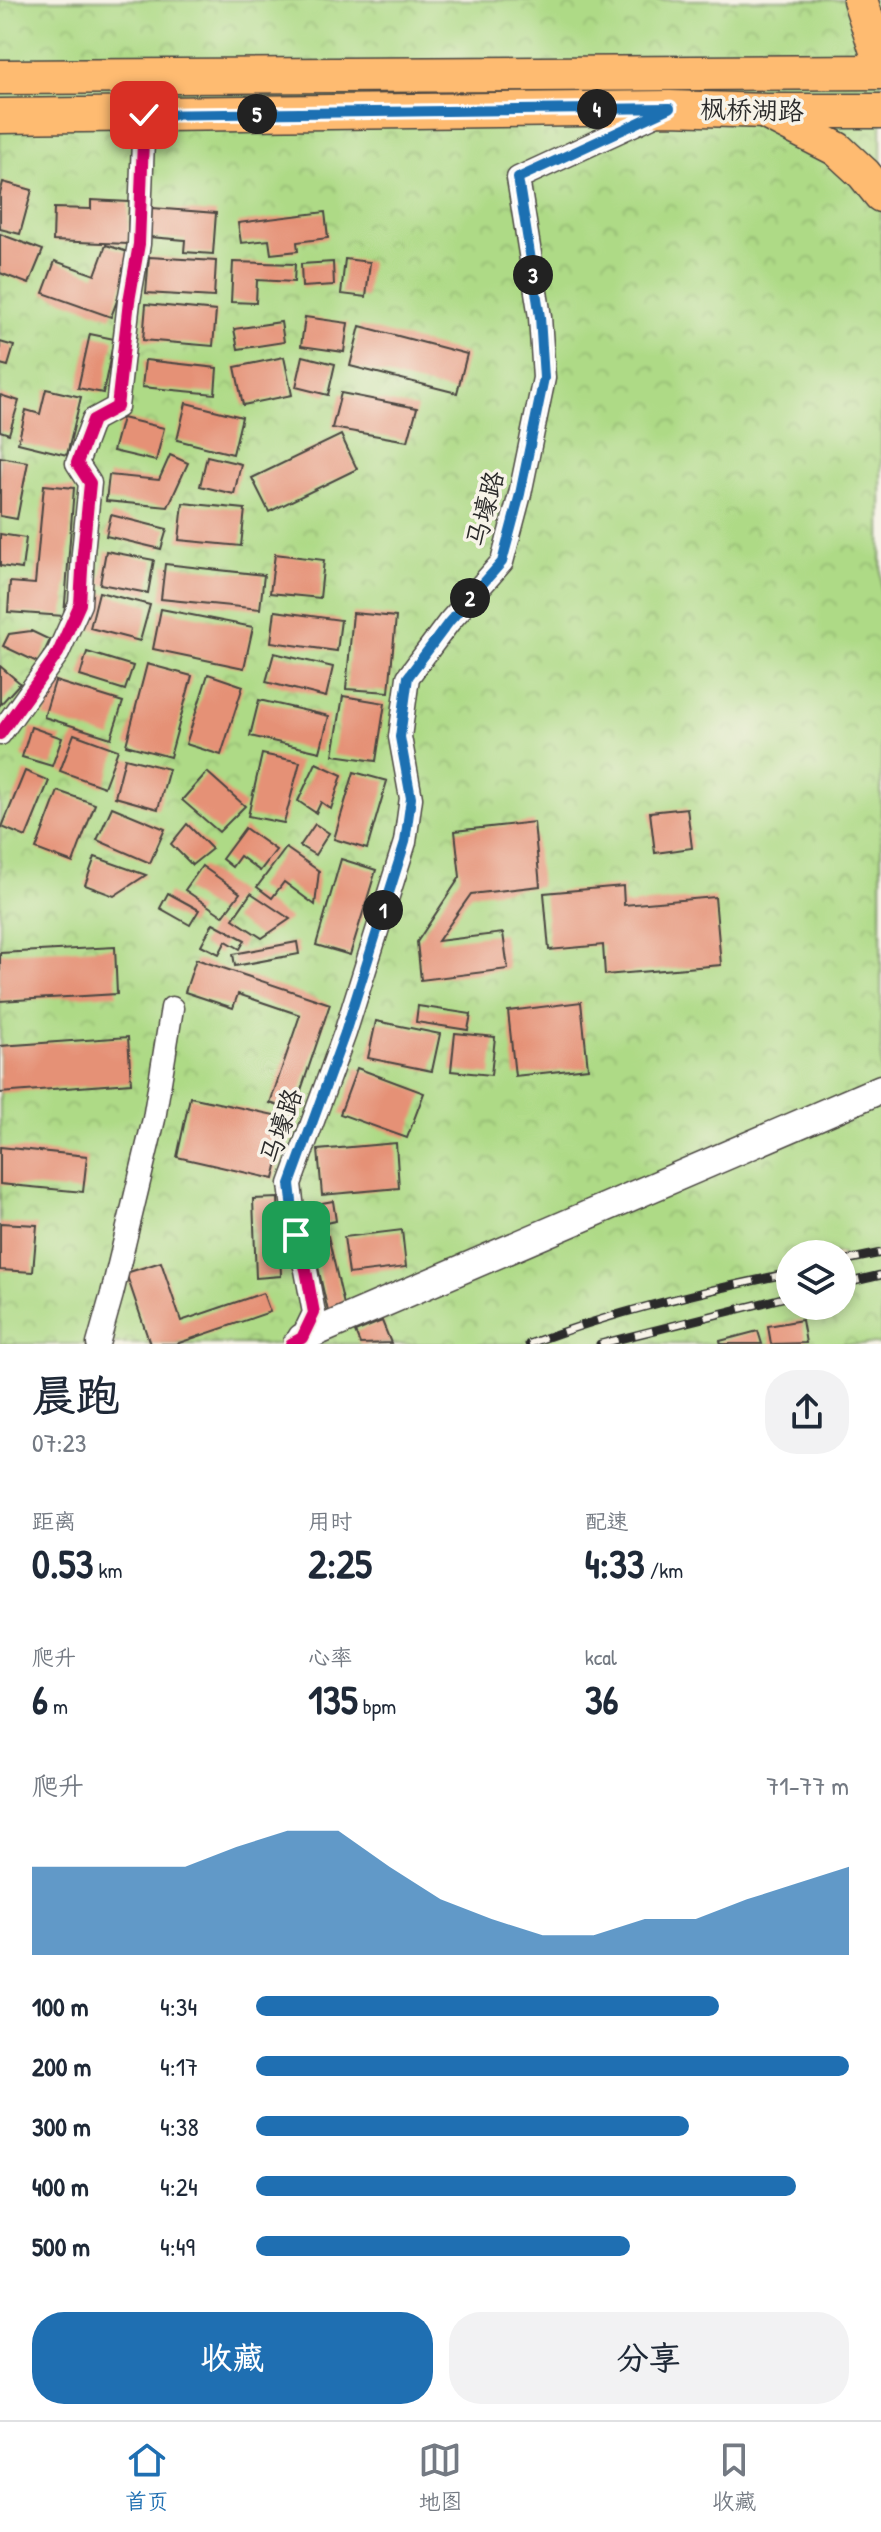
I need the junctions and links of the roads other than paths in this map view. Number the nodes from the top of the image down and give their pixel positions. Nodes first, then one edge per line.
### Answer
1 (860, 0) edge
2 (881, 63) edge
3 (881, 72) edge
4 (0, 77) edge
5 (670, 108) junction
6 (766, 111) junction
7 (881, 111) edge
8 (144, 115) junction
9 (0, 116) edge
10 (881, 195) edge
11 (0, 734) edge
12 (172, 1008) dead end
13 (881, 1089) edge
14 (296, 1341) edge
15 (98, 1344) edge

1 - 2 main road
3 - 4 main road, 枫桥湖路
5 - 6 main road, 枫桥湖路
5 - 8 main road, 枫桥湖路
5 - 14 street, 马壕路
6 - 7 main road, 枫桥湖路
6 - 10 main road
8 - 9 main road, 枫桥湖路
8 - 11 street
12 - 15 street
13 - 14 street

